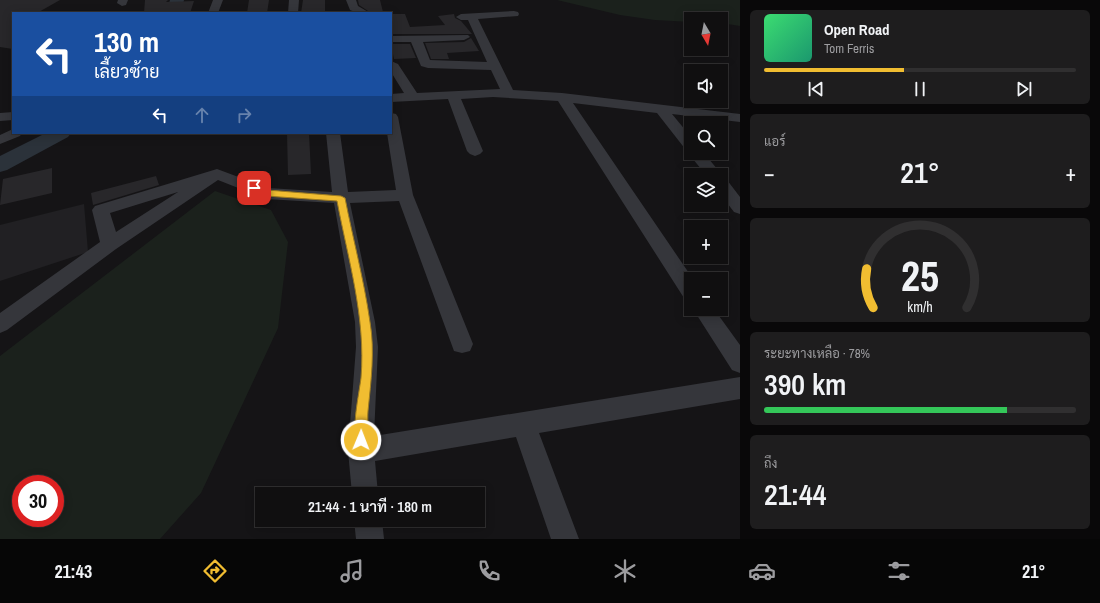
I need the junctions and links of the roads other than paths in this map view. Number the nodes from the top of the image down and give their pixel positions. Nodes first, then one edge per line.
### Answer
1 (218, 0) edge
2 (294, 0) edge
3 (351, 0) edge
4 (213, 12) edge
5 (293, 12) edge
6 (363, 12) edge
7 (514, 14) dead end
8 (464, 37) dead end
9 (416, 38) junction
10 (392, 39) edge
11 (392, 66) edge
12 (495, 66) junction
13 (508, 93) junction
14 (453, 95) junction
15 (412, 96) junction
16 (562, 97) junction
17 (392, 98) edge
18 (662, 109) junction
19 (12, 116) edge
20 (0, 117) edge
21 (740, 118) edge
22 (392, 123) edge
23 (13, 134) edge
24 (333, 134) edge
25 (684, 138) edge
26 (0, 140) edge
27 (475, 151) dead end
28 (702, 160) edge
29 (708, 168) edge
30 (217, 174) junction
31 (728, 193) edge
32 (405, 195) junction
33 (341, 198) junction
34 (740, 208) edge
35 (110, 244) junction
36 (684, 281) edge
37 (708, 316) edge
38 (0, 324) edge
39 (462, 344) dead end
40 (740, 363) edge
41 (740, 388) edge
42 (524, 424) junction
43 (361, 451) junction
44 (364, 487) edge
45 (369, 527) edge
46 (370, 539) edge
47 (566, 539) edge

1 - 4 street
2 - 5 street
3 - 6 street
7 - 12 street
8 - 9 street
9 - 10 street
9 - 12 street
11 - 15 street
12 - 13 street
13 - 14 street
13 - 16 street
14 - 15 street
14 - 27 street
15 - 17 street
16 - 18 street
16 - 36 street
18 - 21 street
18 - 25 street
19 - 20 street
22 - 32 street
23 - 26 street
24 - 33 street
28 - 29 street
30 - 33 street
30 - 35 street
30 - 35 street
31 - 34 street
32 - 33 street
32 - 39 street
33 - 43 street
35 - 38 street
37 - 40 street
41 - 42 street
42 - 43 street
42 - 47 street
43 - 44 street
45 - 46 street

